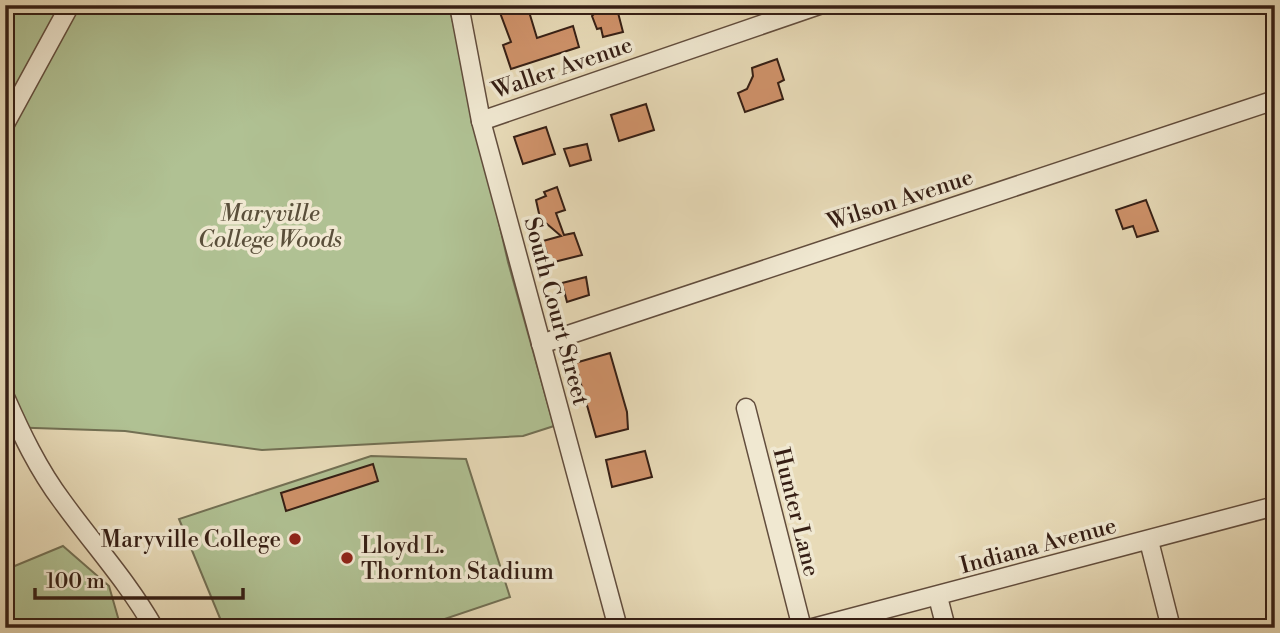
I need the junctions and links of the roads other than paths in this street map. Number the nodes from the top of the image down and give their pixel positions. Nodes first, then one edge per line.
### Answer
1 (70, 5) edge
2 (458, 5) edge
3 (819, 5) edge
4 (766, 13) edge
5 (1275, 100) edge
6 (481, 121) junction
7 (5, 124) edge
8 (541, 344) junction
9 (5, 397) edge
10 (746, 408) dead end
11 (1275, 506) edge
12 (1149, 541) junction
13 (938, 597) junction
14 (154, 628) edge
15 (618, 628) edge
16 (802, 628) edge
17 (813, 628) edge
18 (946, 628) edge
19 (1171, 628) edge

1 - 7 street
2 - 6 street, South Court Street
3 - 4 street, Waller Avenue
4 - 6 street, Waller Avenue
5 - 8 street, Wilson Avenue
6 - 8 street, South Court Street
8 - 15 street, South Court Street
9 - 14 street
10 - 16 street, Hunter Lane
11 - 12 street, Indiana Avenue
12 - 13 street, Indiana Avenue
12 - 19 street
13 - 17 street, Indiana Avenue
13 - 18 street

